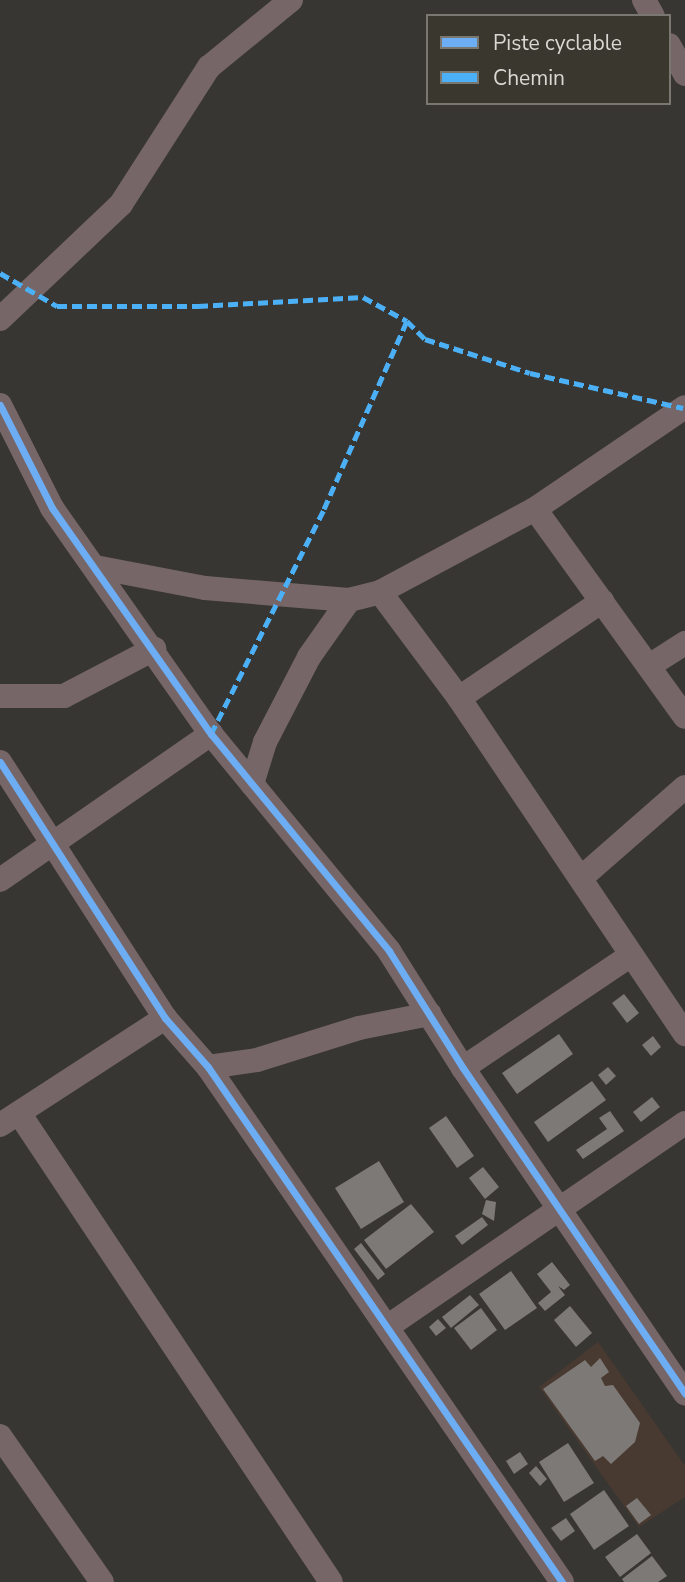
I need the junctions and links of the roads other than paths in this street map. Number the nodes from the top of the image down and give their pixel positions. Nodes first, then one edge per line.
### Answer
1 (291, 0) edge
2 (671, 49) edge
3 (685, 74) edge
4 (0, 318) edge
5 (0, 405) edge
6 (685, 407) edge
7 (536, 509) junction
8 (95, 567) junction
9 (380, 592) junction
10 (349, 600) junction
11 (602, 601) junction
12 (685, 643) edge
13 (154, 649) junction
14 (649, 666) junction
15 (0, 696) edge
16 (458, 698) junction
17 (685, 717) edge
18 (211, 734) junction
19 (0, 762) edge
20 (252, 784) junction
21 (685, 787) edge
22 (55, 842) junction
23 (581, 878) junction
24 (0, 880) edge
25 (631, 955) junction
26 (430, 1014) junction
27 (164, 1018) junction
28 (685, 1034) edge
29 (208, 1067) junction
30 (463, 1068) junction
31 (9, 1119) edge
32 (685, 1123) edge
33 (560, 1211) junction
34 (387, 1327) junction
35 (685, 1393) edge
36 (2, 1444) edge
37 (102, 1582) edge
38 (331, 1582) edge
39 (562, 1582) edge

1 - 4 street
2 - 3 street
5 - 8 street
6 - 7 street
7 - 9 street
7 - 11 street
8 - 10 street
8 - 13 street
9 - 10 street
9 - 16 street
10 - 20 street
11 - 14 street
11 - 16 street
12 - 14 street
13 - 15 street
13 - 18 street
14 - 17 street
16 - 23 street
18 - 20 street
18 - 22 street
19 - 22 street
20 - 26 street
21 - 23 street
22 - 24 street
22 - 27 street
23 - 25 street
25 - 28 street
25 - 30 street
26 - 29 street
26 - 30 street
27 - 29 street
27 - 31 street
29 - 34 street
30 - 33 street
31 - 38 street
32 - 33 street
33 - 34 street
33 - 35 street
34 - 39 street
36 - 37 street

